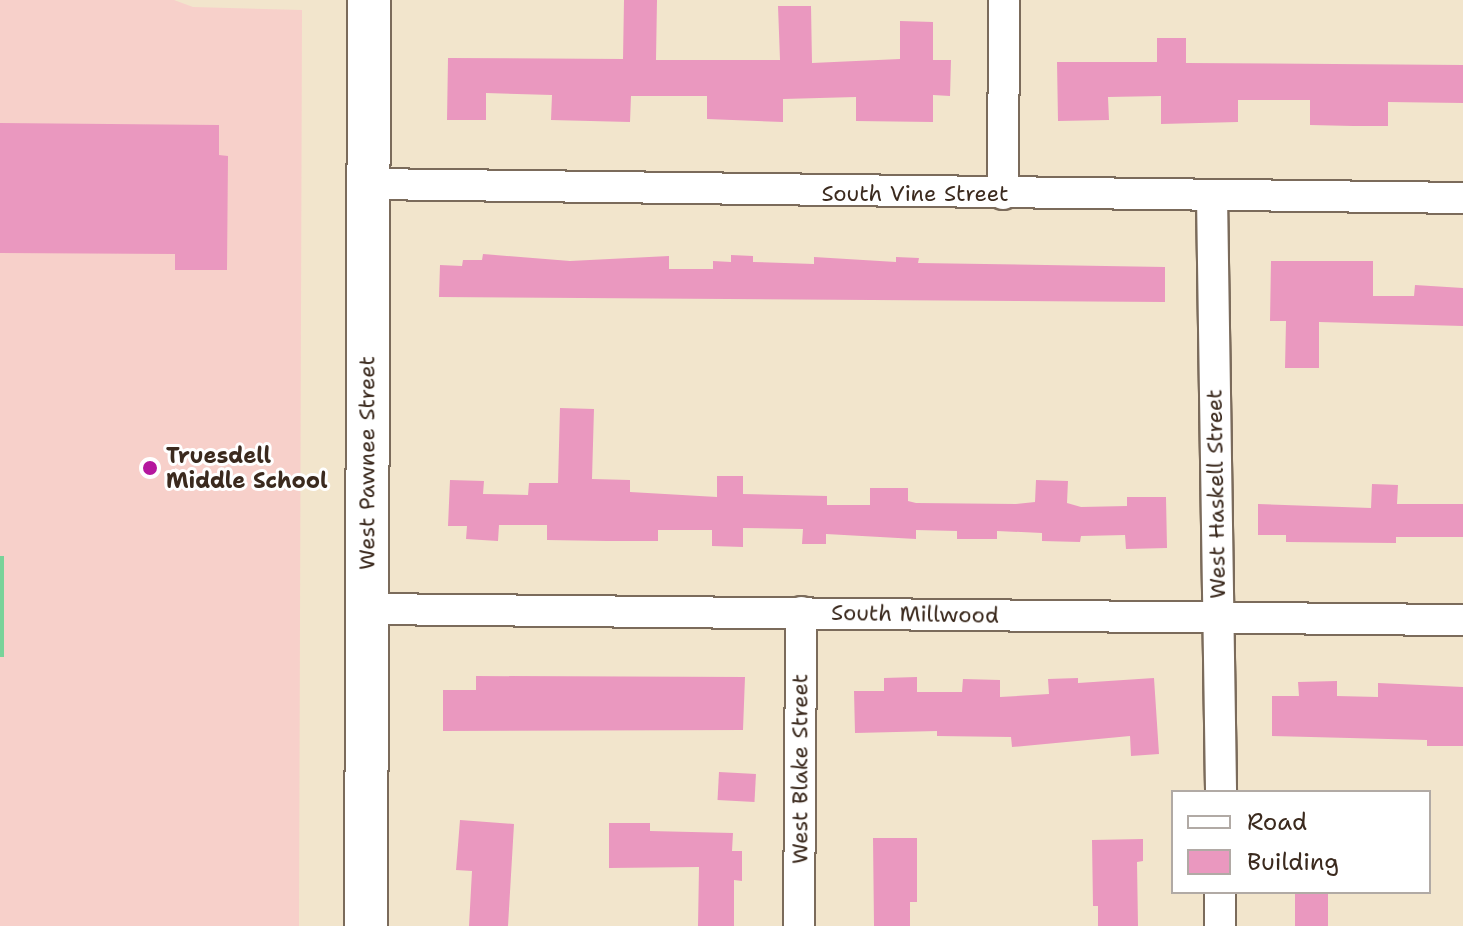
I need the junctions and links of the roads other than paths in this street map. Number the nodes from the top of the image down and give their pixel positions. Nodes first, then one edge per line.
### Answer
1 (369, 0) edge
2 (1004, 0) edge
3 (368, 184) junction
4 (1003, 194) junction
5 (1212, 196) junction
6 (1463, 198) edge
7 (367, 609) junction
8 (801, 612) junction
9 (1218, 616) junction
10 (1463, 620) edge
11 (1221, 790) edge
12 (1220, 894) edge
13 (366, 926) edge
14 (799, 926) edge
15 (1220, 926) edge

1 - 3 main road, West Pawnee Street
2 - 4 street
3 - 4 street, South Vine Street
3 - 7 main road, West Pawnee Street
4 - 5 street, South Vine Street
5 - 6 street, South Vine Street
5 - 9 street, West Haskell Street
7 - 8 street, South Millwood
7 - 13 main road, West Pawnee Street
8 - 9 street, South Millwood
8 - 14 street, West Blake Street
9 - 10 street, South Millwood
9 - 11 street, West Haskell Street
12 - 15 street

